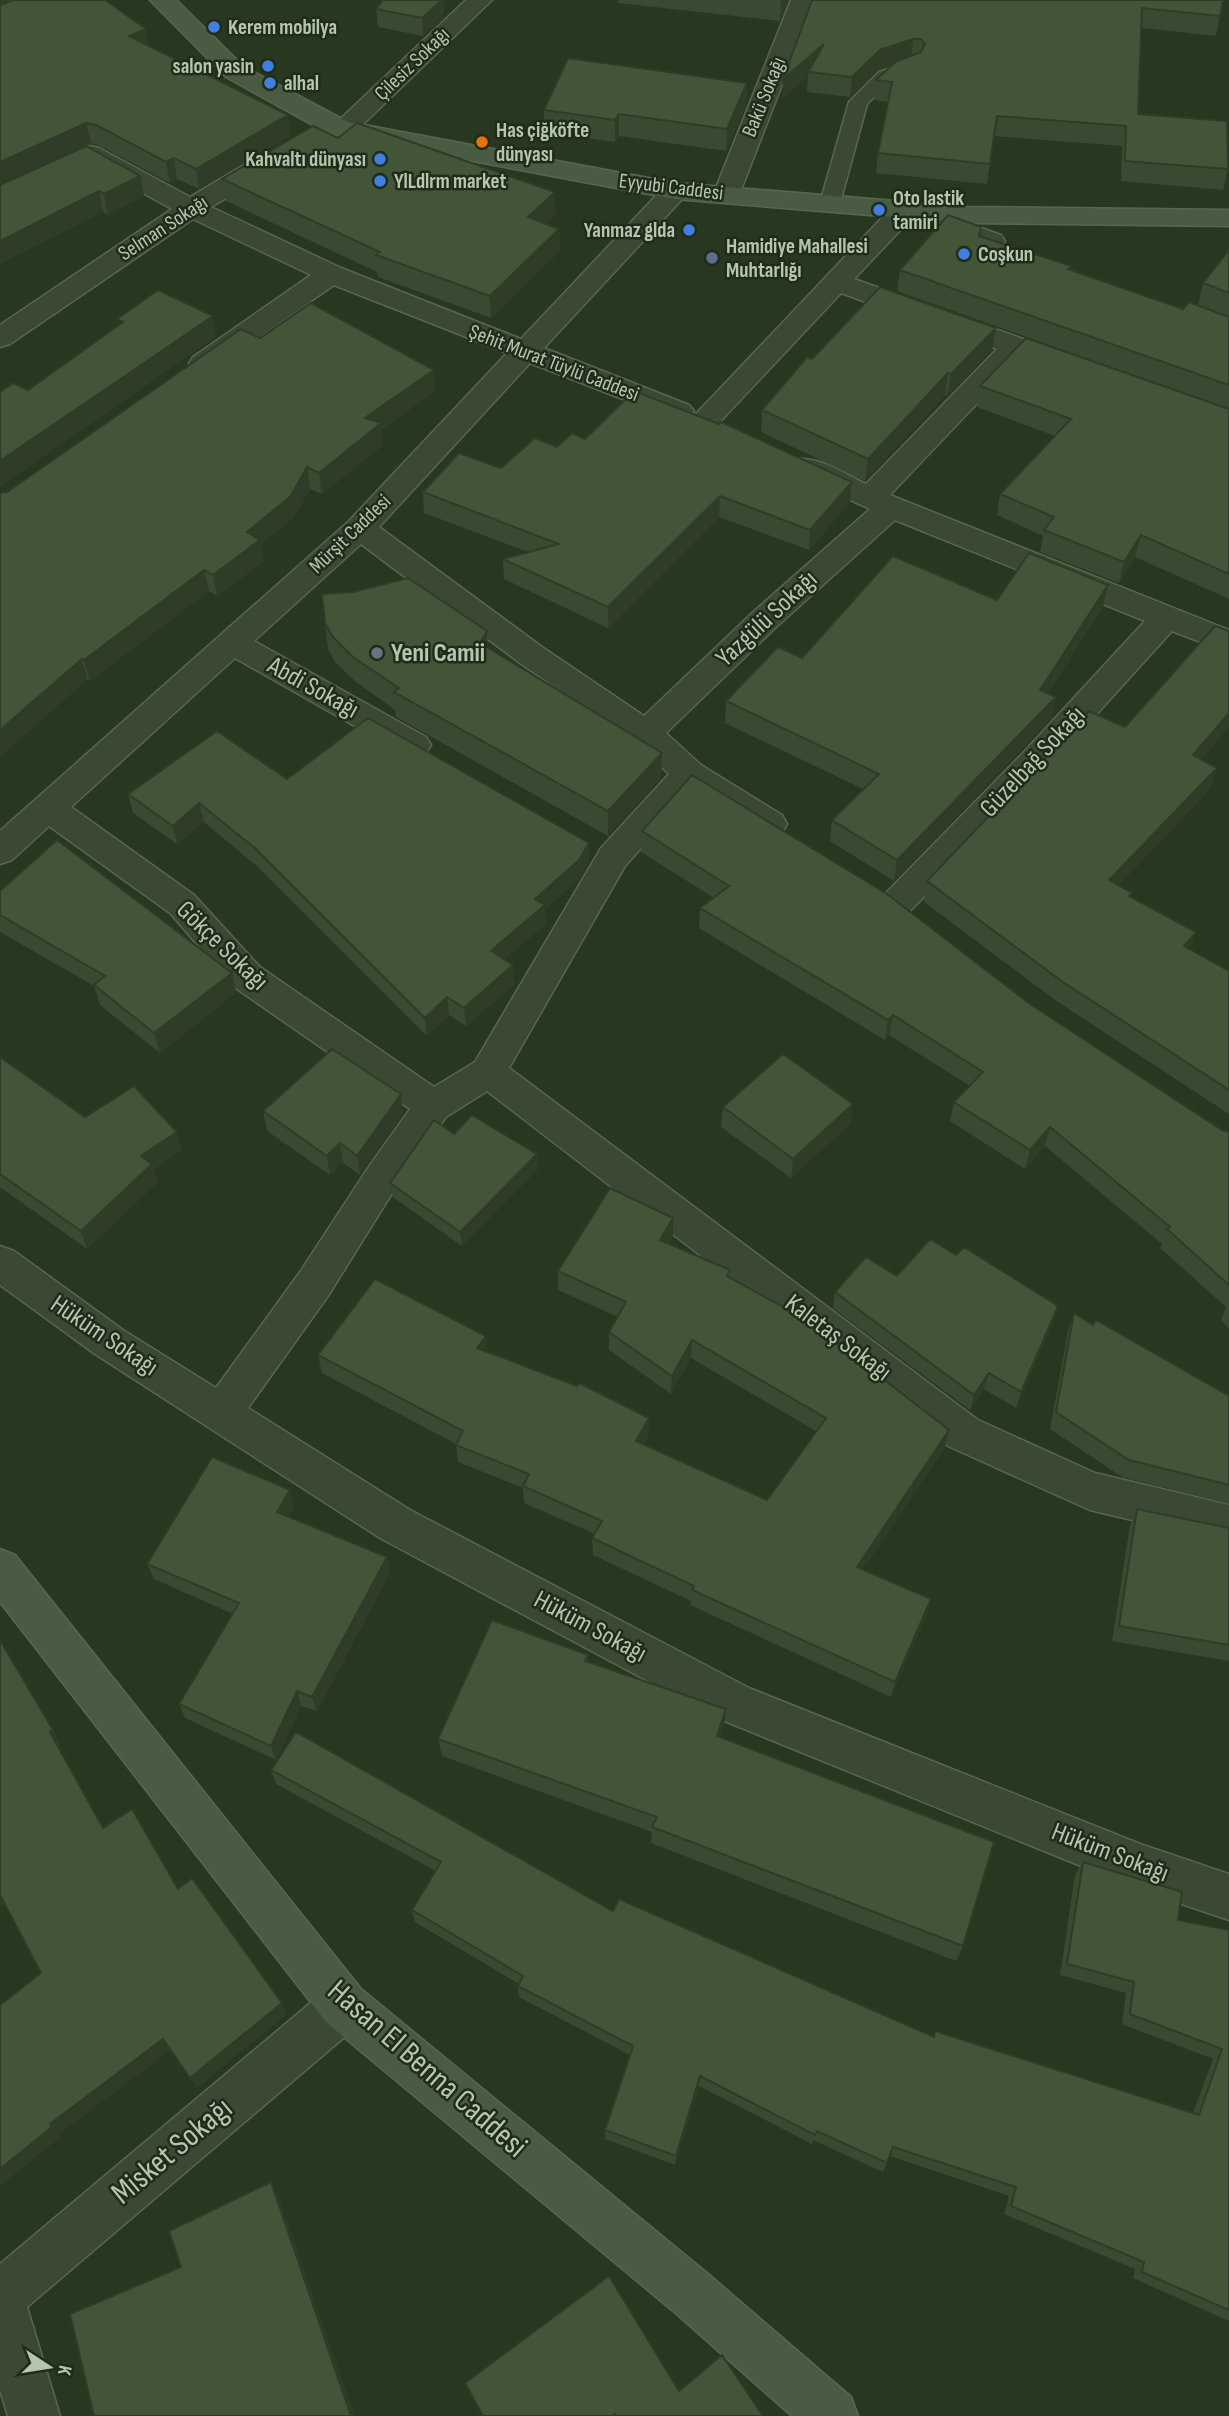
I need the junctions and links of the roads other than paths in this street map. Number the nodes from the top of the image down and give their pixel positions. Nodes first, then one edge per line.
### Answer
1 (162, 0) edge
2 (481, 0) edge
3 (803, 0) edge
4 (912, 66) edge
5 (337, 127) junction
6 (675, 191) junction
7 (726, 195) junction
8 (0, 198) edge
9 (830, 203) junction
10 (191, 208) junction
11 (904, 210) junction
12 (1229, 218) edge
13 (1021, 253) edge
14 (331, 274) junction
15 (835, 282) junction
16 (0, 338) edge
17 (1016, 346) junction
18 (526, 353) junction
19 (1091, 373) edge
20 (183, 377) edge
21 (776, 454) edge
22 (880, 503) junction
23 (360, 528) junction
24 (1166, 618) junction
25 (1229, 642) edge
26 (233, 643) junction
27 (646, 733) junction
28 (435, 757) edge
29 (689, 773) junction
30 (47, 807) junction
31 (793, 838) edge
32 (0, 851) edge
33 (897, 904) edge
34 (488, 1072) junction
35 (433, 1106) junction
36 (0, 1263) edge
37 (221, 1413) junction
38 (1229, 1524) edge
39 (0, 1569) edge
40 (1229, 1897) edge
41 (344, 2006) junction
42 (0, 2297) edge
43 (0, 2302) edge
44 (34, 2416) edge
45 (832, 2416) edge

1 - 5 street, Eyyubi Caddesi
2 - 5 street, Çilesiz Sokağı
3 - 7 street, Bakü Sokağı
4 - 9 lane
5 - 6 street, Eyyubi Caddesi
5 - 10 street, Selman Sokağı
6 - 7 street, Eyyubi Caddesi
6 - 18 street, Mürşit Caddesi
7 - 9 street, Eyyubi Caddesi
8 - 10 street, Şehit Murat Tüylü Caddesi
9 - 11 street, Eyyubi Caddesi
10 - 14 street, Şehit Murat Tüylü Caddesi
10 - 16 street, Selman Sokağı
11 - 12 street, Eyyubi Caddesi
11 - 13 street
11 - 15 street
14 - 18 street, Şehit Murat Tüylü Caddesi
14 - 20 street
15 - 17 street
15 - 18 street, Şehit Murat Tüylü Caddesi
17 - 19 street
17 - 22 street, Yazgülü Sokağı
18 - 23 street, Mürşit Caddesi
21 - 22 street
22 - 24 street
22 - 27 street, Yazgülü Sokağı
23 - 26 street, Mürşit Caddesi
23 - 27 street
24 - 25 street
24 - 33 street, Güzelbağ Sokağı
26 - 28 street, Abdi Sokağı
26 - 30 street, Mürşit Caddesi
27 - 29 street
29 - 31 street
29 - 34 street
30 - 32 street, Mürşit Caddesi
30 - 35 street, Gökçe Sokağı
34 - 35 street
34 - 38 street, Kaletaş Sokağı
35 - 37 street
36 - 37 street, Hüküm Sokağı
37 - 40 street, Hüküm Sokağı
39 - 41 street, Hasan El Benna Caddesi
41 - 42 street, Misket Sokağı
41 - 45 street, Hasan El Benna Caddesi
43 - 44 street

